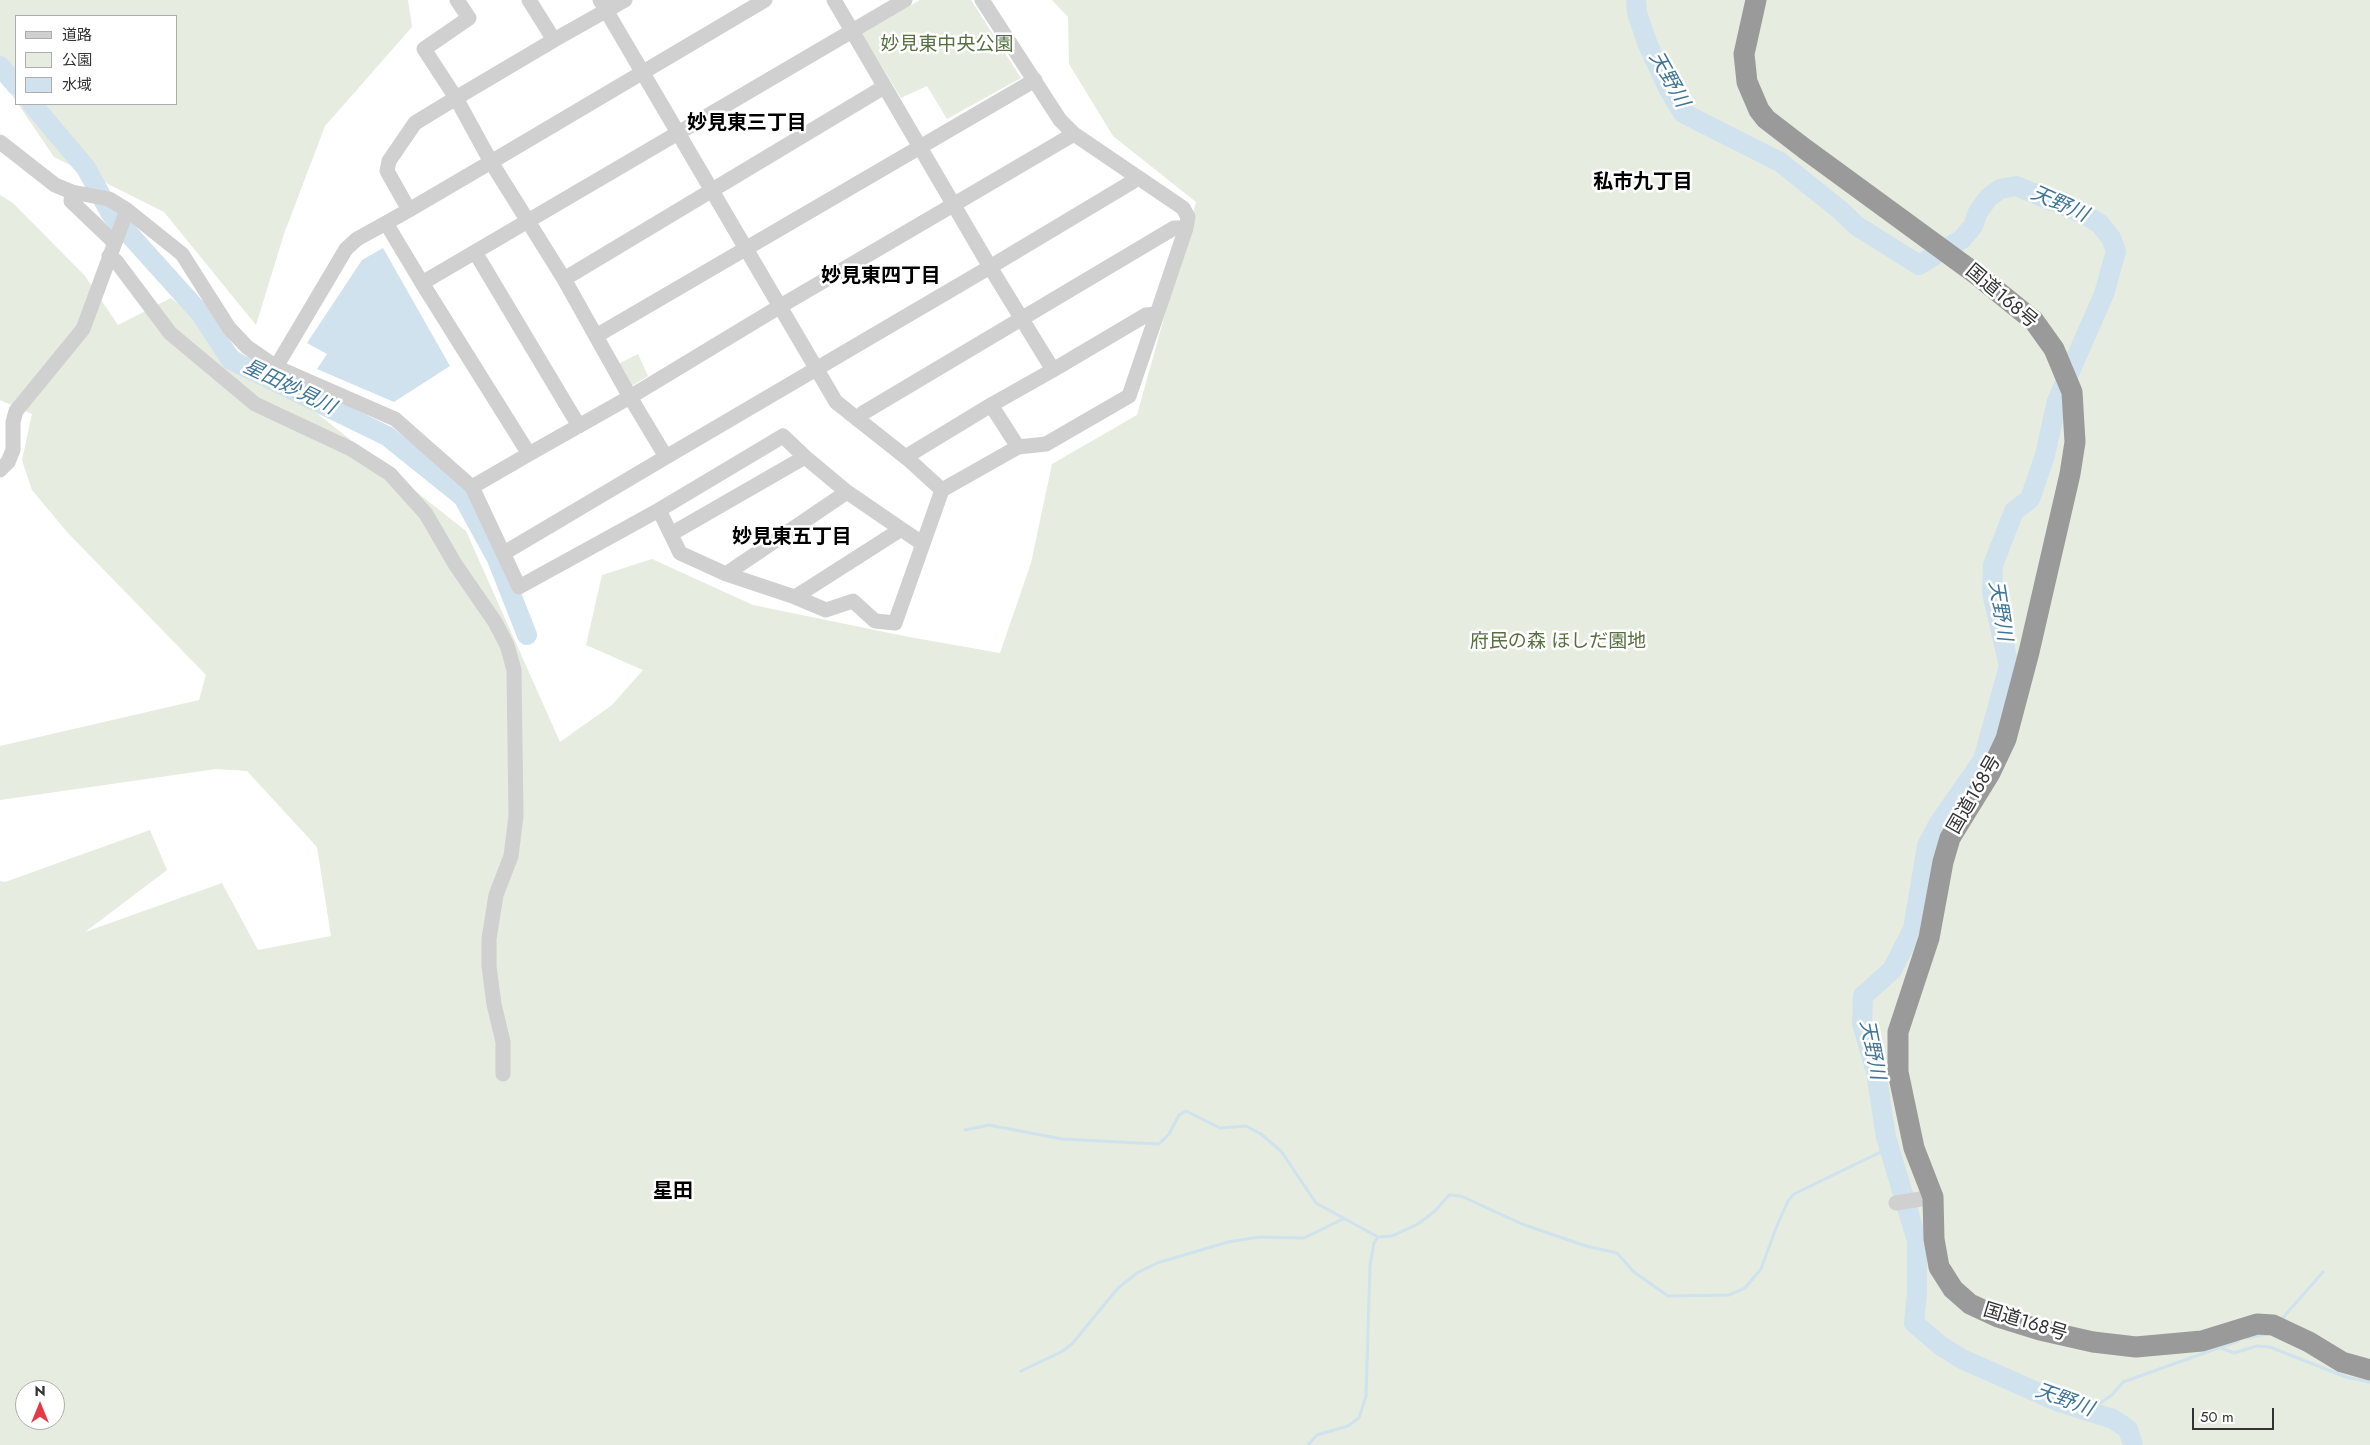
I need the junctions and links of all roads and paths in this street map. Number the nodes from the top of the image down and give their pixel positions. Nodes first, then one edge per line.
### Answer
1 (457, 0) edge
2 (530, 0) edge
3 (625, 0) edge
4 (765, 0) edge
5 (834, 0) edge
6 (905, 0) edge
7 (982, 0) edge
8 (1756, 0) edge
9 (603, 6) edge
10 (854, 32) junction
11 (554, 40) junction
12 (643, 74) junction
13 (1035, 80) junction
14 (884, 87) junction
15 (456, 98) junction
16 (677, 133) junction
17 (1074, 134) junction
18 (0, 142) edge
19 (920, 146) junction
20 (491, 162) junction
21 (1136, 176) junction
22 (711, 191) junction
23 (72, 192) junction
24 (954, 206) junction
25 (409, 210) junction
26 (125, 214) junction
27 (527, 222) junction
28 (386, 223) junction
29 (1186, 228) junction
30 (113, 243) junction
31 (747, 249) junction
32 (475, 252) junction
33 (990, 267) junction
34 (564, 279) junction
35 (422, 283) junction
36 (779, 307) junction
37 (1157, 314) junction
38 (1021, 319) junction
39 (596, 336) junction
40 (276, 366) junction
41 (815, 369) junction
42 (1053, 370) junction
43 (630, 397) junction
44 (990, 405) junction
45 (858, 420) junction
46 (579, 426) junction
47 (1018, 447) junction
48 (529, 454) junction
49 (666, 457) junction
50 (805, 457) junction
51 (908, 458) junction
52 (0, 470) edge
53 (472, 487) junction
54 (942, 490) junction
55 (847, 492) junction
56 (659, 510) junction
57 (900, 530) junction
58 (670, 534) junction
59 (923, 544) junction
60 (504, 554) junction
61 (726, 574) junction
62 (794, 597) junction
63 (503, 1074) dead end
64 (1928, 1198) junction
65 (1896, 1203) dead end
66 (2370, 1370) edge

1 - 15 street
2 - 11 street
3 - 9 street
4 - 12 street
5 - 10 street
6 - 10 street
7 - 13 street
8 - 64 highway, 国道168号
9 - 11 street
9 - 12 street
10 - 14 street
10 - 16 street
11 - 15 street
12 - 16 street
12 - 20 street
13 - 17 street
13 - 19 street
14 - 19 street
14 - 22 street
15 - 20 street
15 - 25 street
16 - 22 street
16 - 27 street
17 - 21 street
17 - 24 street
18 - 23 street
19 - 24 street
19 - 31 street
20 - 25 street
20 - 27 street
21 - 29 street
21 - 33 street
22 - 31 street
22 - 34 street
23 - 26 street
23 - 30 street
24 - 33 street
24 - 36 street
25 - 28 street
26 - 30 street
26 - 40 street
27 - 32 street
27 - 34 street
28 - 35 street
28 - 40 street
29 - 37 street
29 - 38 street
30 - 52 street
30 - 63 street
31 - 36 street
31 - 39 street
32 - 35 street
32 - 46 street
33 - 38 street
33 - 41 street
34 - 39 street
35 - 48 street
36 - 41 street
36 - 43 street
37 - 42 street
37 - 47 street
38 - 42 street
38 - 45 street
39 - 43 street
40 - 53 street
41 - 45 street
41 - 49 street
42 - 44 street
43 - 46 street
43 - 49 street
44 - 47 street
44 - 51 street
45 - 51 street
46 - 48 street
47 - 54 street
48 - 53 street
49 - 60 street
50 - 55 street
50 - 56 street
50 - 58 street
51 - 54 street
53 - 60 street
54 - 59 street
55 - 57 street
55 - 61 street
56 - 58 street
56 - 60 street
57 - 59 street
57 - 62 street
58 - 61 street
59 - 62 street
61 - 62 street
64 - 65 street
64 - 66 highway, 国道168号

